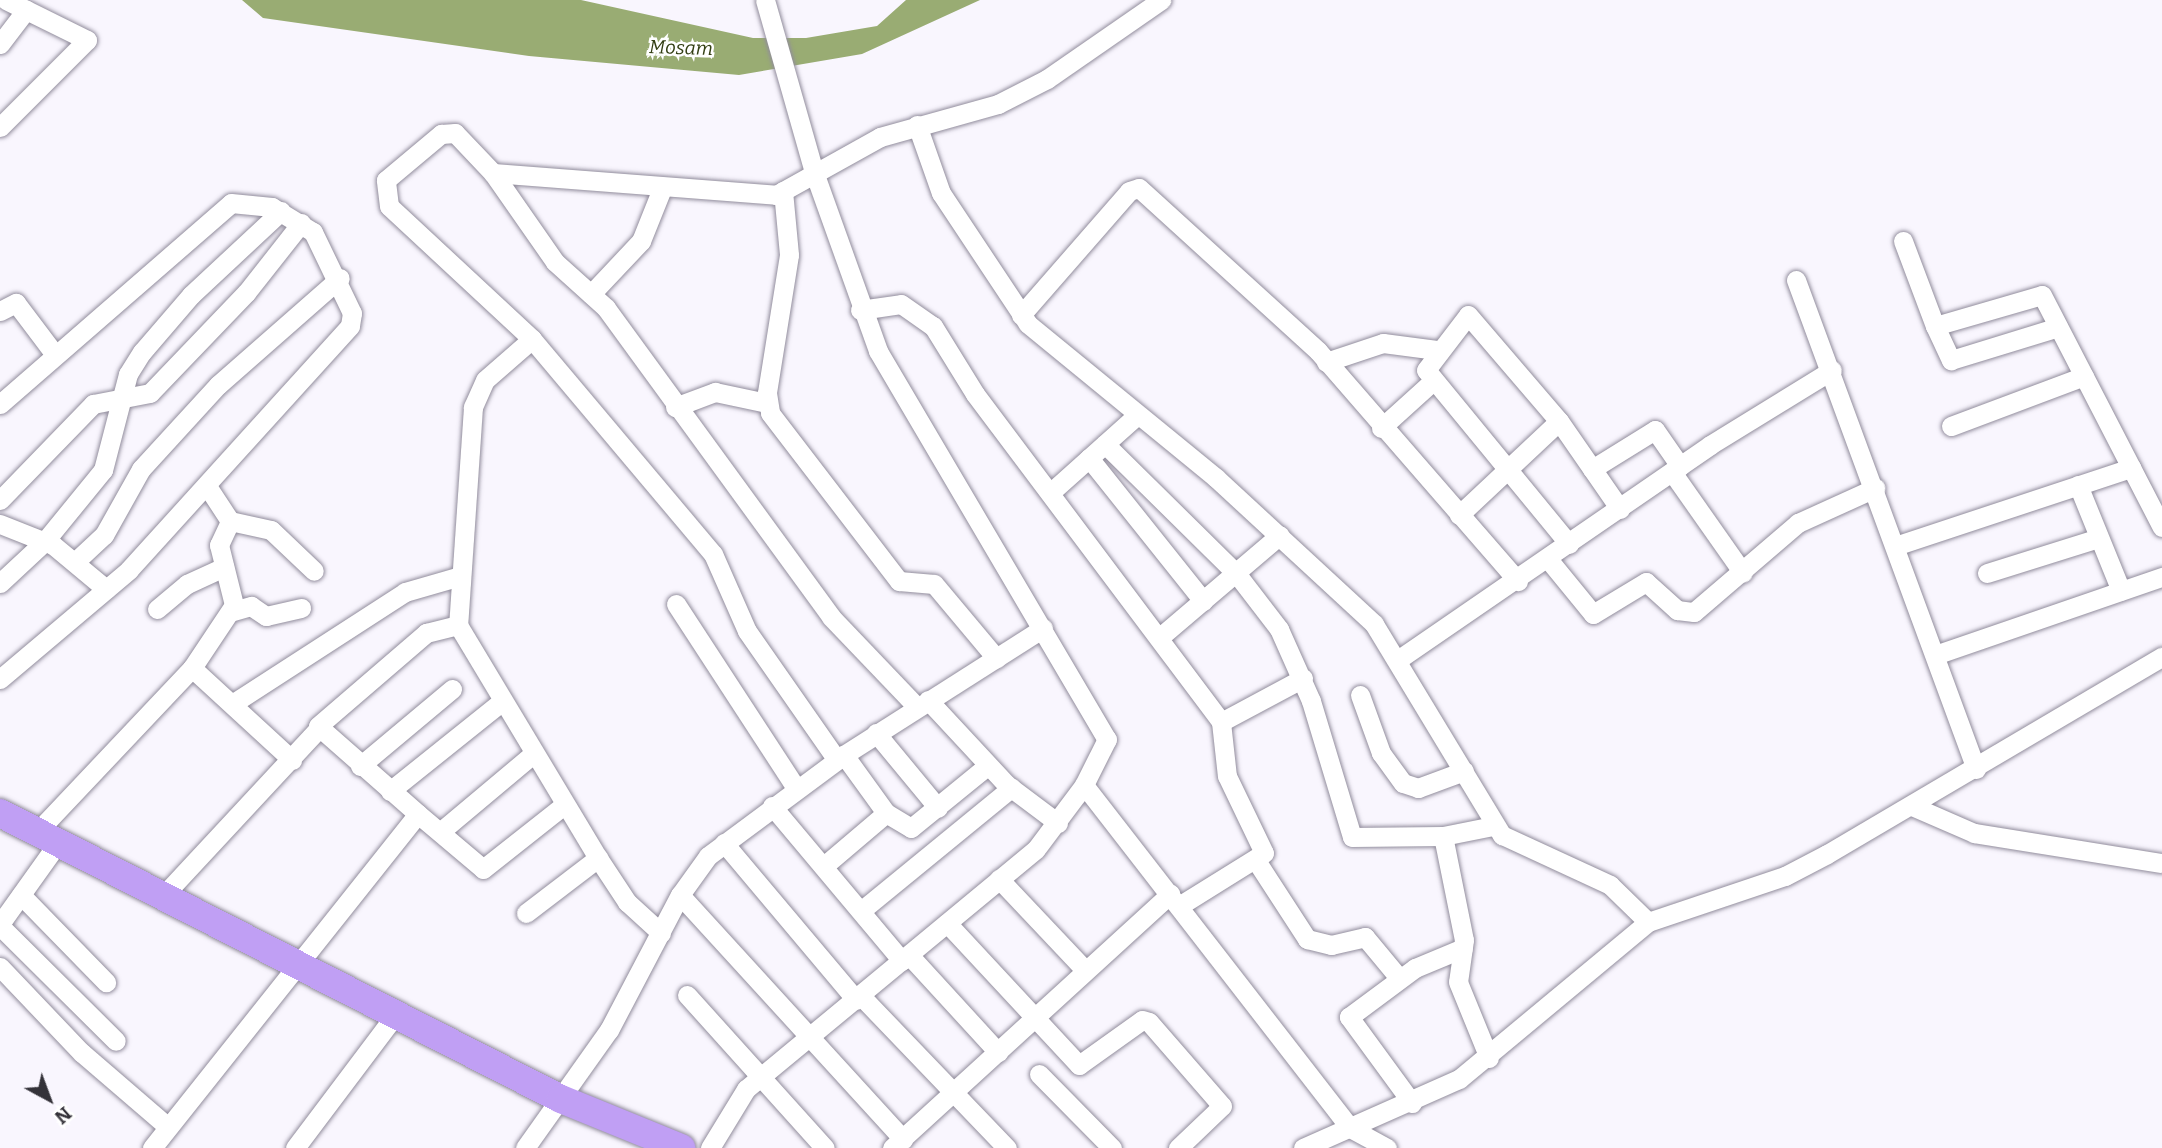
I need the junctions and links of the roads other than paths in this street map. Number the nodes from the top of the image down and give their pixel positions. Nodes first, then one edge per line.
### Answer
1 (5, 0) edge
2 (765, 0) edge
3 (1161, 0) edge
4 (26, 10) junction
5 (0, 44) edge
6 (917, 125) junction
7 (0, 127) edge
8 (814, 172) junction
9 (493, 173) junction
10 (661, 191) junction
11 (783, 191) junction
12 (281, 211) junction
13 (301, 223) junction
14 (1903, 241) dead end
15 (340, 278) junction
16 (1796, 280) dead end
17 (591, 294) junction
18 (860, 310) junction
19 (0, 311) edge
20 (1021, 315) junction
21 (1935, 326) junction
22 (2058, 327) junction
23 (532, 339) junction
24 (1437, 351) junction
25 (53, 352) junction
26 (1326, 362) junction
27 (1832, 370) junction
28 (2084, 376) junction
29 (1433, 381) junction
30 (120, 398) junction
31 (767, 403) junction
32 (0, 404) edge
33 (675, 407) junction
34 (1136, 416) junction
35 (1559, 421) junction
36 (1951, 426) dead end
37 (1381, 428) junction
38 (1105, 444) junction
39 (1089, 458) junction
40 (106, 466) junction
41 (2131, 468) junction
42 (1507, 469) junction
43 (1592, 469) junction
44 (1676, 469) junction
45 (136, 474) junction
46 (2078, 485) junction
47 (207, 486) junction
48 (1875, 488) junction
49 (1050, 493) junction
50 (0, 500) edge
51 (1620, 509) junction
52 (1459, 515) junction
53 (230, 522) junction
54 (0, 524) edge
55 (2162, 527) edge
56 (1280, 535) junction
57 (2099, 538) junction
58 (46, 541) junction
59 (1569, 544) junction
60 (1895, 546) junction
61 (1548, 558) junction
62 (77, 560) junction
63 (225, 567) junction
64 (314, 571) dead end
65 (1236, 573) junction
66 (1743, 573) junction
67 (1987, 573) dead end
68 (457, 577) junction
69 (2162, 577) edge
70 (1518, 581) junction
71 (0, 583) edge
72 (106, 589) junction
73 (2121, 592) junction
74 (1203, 601) junction
75 (676, 604) dead end
76 (301, 608) dead end
77 (157, 609) dead end
78 (233, 611) junction
79 (458, 625) junction
80 (1043, 628) junction
81 (1160, 637) junction
82 (1935, 655) junction
83 (2162, 657) edge
84 (996, 658) junction
85 (1399, 659) junction
86 (192, 668) junction
87 (0, 678) edge
88 (1303, 678) junction
89 (452, 690) dead end
90 (1360, 695) dead end
91 (501, 702) junction
92 (923, 703) junction
93 (233, 704) junction
94 (1221, 722) junction
95 (316, 731) junction
96 (876, 733) junction
97 (533, 754) junction
98 (840, 757) junction
99 (292, 760) junction
100 (360, 766) junction
101 (987, 766) junction
102 (1976, 769) junction
103 (1464, 771) junction
104 (1084, 785) junction
105 (796, 788) junction
106 (1010, 788) junction
107 (390, 791) junction
108 (564, 805) junction
109 (772, 806) junction
110 (1912, 806) junction
111 (938, 808) junction
112 (0, 813) edge
113 (886, 813) junction
114 (418, 814) junction
115 (1058, 823) junction
116 (1493, 826) junction
117 (440, 832) junction
118 (1443, 836) junction
119 (47, 838) junction
120 (724, 844) junction
121 (598, 858) junction
122 (1257, 862) junction
123 (2162, 863) edge
124 (825, 865) junction
125 (999, 879) junction
126 (21, 895) junction
127 (680, 895) junction
128 (162, 897) junction
129 (1174, 900) junction
130 (862, 910) junction
131 (526, 913) dead end
132 (1648, 922) junction
133 (947, 923) junction
134 (0, 925) edge
135 (661, 933) junction
136 (1463, 948) junction
137 (905, 958) junction
138 (294, 963) junction
139 (0, 967) edge
140 (1085, 970) junction
141 (1399, 978) junction
142 (106, 982) dead end
143 (687, 995) dead end
144 (859, 998) junction
145 (396, 1014) junction
146 (1033, 1018) junction
147 (811, 1035) junction
148 (116, 1041) dead end
149 (998, 1052) junction
150 (1489, 1058) junction
151 (1039, 1074) dead end
152 (759, 1076) junction
153 (956, 1093) junction
154 (561, 1099) junction
155 (1412, 1103) junction
156 (168, 1127) junction
157 (1350, 1128) junction
158 (897, 1143) edge
159 (152, 1148) edge
160 (295, 1148) edge
161 (525, 1148) edge
162 (681, 1148) edge
163 (710, 1148) edge
164 (825, 1148) edge
165 (1007, 1148) edge
166 (1112, 1148) edge
167 (1178, 1148) edge
168 (1303, 1148) edge
169 (1387, 1148) edge

1 - 4 street
2 - 8 street
3 - 6 street
4 - 5 street
4 - 7 street
6 - 8 street
6 - 20 street
8 - 11 street
8 - 18 street
9 - 10 street
9 - 17 street
9 - 23 street
10 - 11 street
10 - 17 street
11 - 31 street
12 - 13 street
12 - 25 street
12 - 30 street
13 - 15 street
13 - 30 street
14 - 21 street
15 - 45 street
15 - 47 street
16 - 27 street
17 - 33 street
18 - 49 street
18 - 80 street
19 - 25 street
20 - 26 street
20 - 34 street
21 - 22 street
21 - 22 street
22 - 28 street
23 - 68 street
23 - 98 street
24 - 26 street
24 - 29 street
24 - 35 street
25 - 32 street
26 - 37 street
27 - 44 street
27 - 48 street
28 - 36 street
28 - 41 street
29 - 37 street
29 - 42 street
30 - 40 street
30 - 50 street
31 - 33 street
31 - 84 street
33 - 92 street
34 - 38 street
34 - 56 street
35 - 42 street
35 - 43 street
37 - 52 street
38 - 39 street
38 - 65 street
39 - 49 street
39 - 74 street
40 - 45 street
40 - 58 street
41 - 46 street
41 - 55 street
42 - 52 street
42 - 59 street
43 - 44 street
43 - 51 street
44 - 51 street
44 - 66 street
45 - 62 street
46 - 57 street
46 - 60 street
47 - 53 street
47 - 72 street
48 - 60 street
48 - 66 street
49 - 81 street
51 - 59 street
52 - 70 street
53 - 63 street
53 - 64 street
54 - 58 street
56 - 65 street
56 - 85 street
57 - 67 street
57 - 73 street
58 - 62 street
58 - 71 street
59 - 61 street
60 - 82 street
61 - 66 street
61 - 70 street
62 - 72 street
63 - 77 street
63 - 78 street
65 - 74 street
65 - 88 street
68 - 79 street
68 - 93 street
69 - 73 street
70 - 85 street
72 - 87 street
73 - 82 street
74 - 81 street
75 - 105 street
76 - 78 street
78 - 86 street
79 - 91 street
79 - 95 street
80 - 84 street
80 - 104 street
81 - 94 street
82 - 102 street
83 - 102 street
84 - 92 street
85 - 103 street
86 - 93 street
86 - 119 street
88 - 94 street
88 - 118 street
89 - 100 street
90 - 103 street
91 - 97 street
91 - 107 street
92 - 96 street
92 - 101 street
93 - 99 street
94 - 122 street
95 - 99 street
95 - 100 street
96 - 98 street
96 - 111 street
97 - 108 street
97 - 117 street
98 - 105 street
98 - 113 street
99 - 128 street
100 - 107 street
101 - 106 street
101 - 111 street
102 - 110 street
103 - 116 street
104 - 115 street
104 - 129 street
105 - 109 street
106 - 115 street
106 - 130 street
107 - 114 street
108 - 117 street
108 - 121 street
109 - 120 street
109 - 124 street
110 - 123 street
110 - 132 street
111 - 113 street
112 - 119 highway
113 - 124 street
114 - 117 street
114 - 138 street
115 - 125 street
116 - 118 street
116 - 132 street
118 - 136 street
119 - 126 street
119 - 128 highway
120 - 127 street
120 - 144 street
121 - 131 street
121 - 135 street
122 - 129 street
122 - 141 street
124 - 130 street
125 - 133 street
125 - 140 street
126 - 134 street
126 - 142 street
127 - 135 street
127 - 147 street
128 - 138 highway
129 - 140 street
129 - 157 street
130 - 137 street
132 - 150 street
133 - 137 street
133 - 146 street
134 - 148 street
135 - 154 street
136 - 141 street
136 - 150 street
137 - 144 street
137 - 149 street
138 - 145 highway
138 - 156 street
139 - 156 street
140 - 146 street
141 - 155 street
143 - 152 street
144 - 147 street
144 - 153 street
145 - 154 highway
145 - 160 street
146 - 149 street
146 - 167 street
147 - 152 street
147 - 158 street
149 - 153 street
150 - 155 street
151 - 166 street
152 - 163 street
152 - 164 street
153 - 158 street
153 - 165 street
154 - 161 street
154 - 162 highway
155 - 157 street
156 - 159 street
157 - 168 street
157 - 169 street

